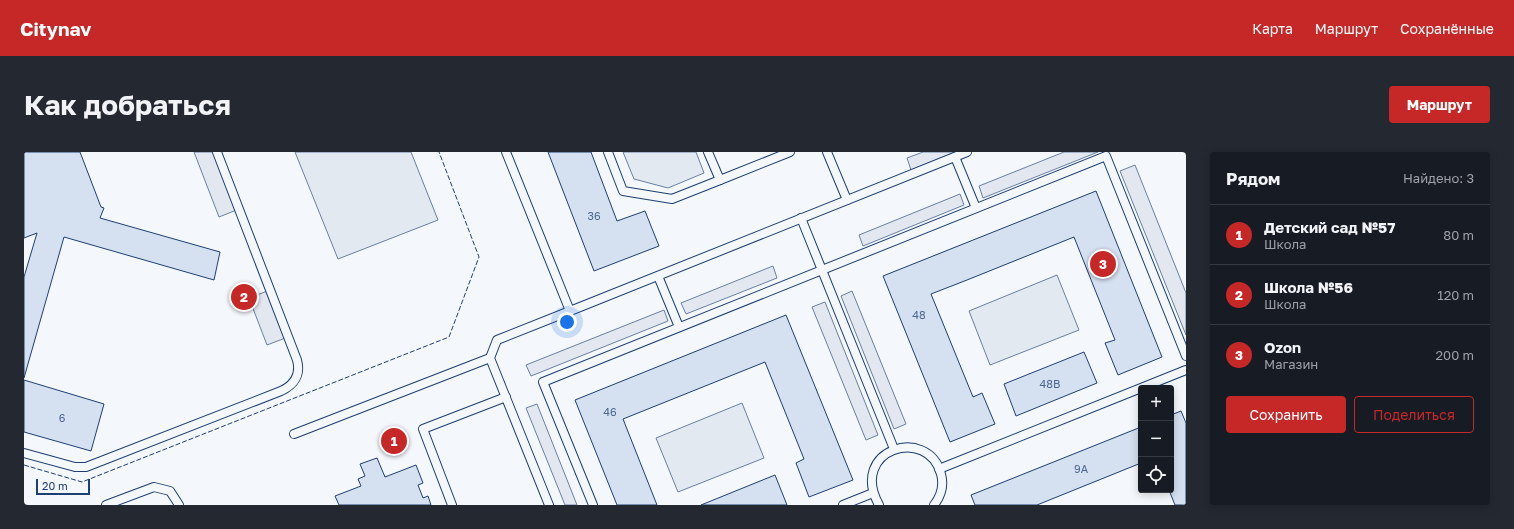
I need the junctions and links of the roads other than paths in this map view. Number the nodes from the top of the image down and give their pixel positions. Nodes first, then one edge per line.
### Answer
1 (216, 152) edge
2 (506, 152) edge
3 (608, 152) edge
4 (708, 152) edge
5 (790, 152) edge
6 (827, 152) edge
7 (967, 152) edge
8 (955, 157) junction
9 (720, 180) junction
10 (846, 200) junction
11 (976, 208) junction
12 (801, 218) junction
13 (822, 270) junction
14 (658, 276) junction
15 (570, 312) junction
16 (679, 327) junction
17 (1186, 356) edge
18 (490, 358) junction
19 (1186, 370) edge
20 (506, 397) junction
21 (294, 434) dead end
22 (894, 450) junction
23 (24, 453) edge
24 (939, 469) junction
25 (873, 493) junction
26 (106, 505) edge
27 (179, 505) edge
28 (452, 505) edge
29 (549, 505) edge
30 (592, 505) edge
31 (843, 505) edge
32 (879, 505) edge
33 (934, 505) edge

1 - 23 lane
2 - 15 lane
3 - 9 lane
4 - 9 lane
5 - 9 lane
6 - 10 lane
7 - 8 lane
8 - 10 lane
8 - 11 lane
10 - 12 lane
11 - 13 lane
11 - 17 lane
12 - 13 lane
12 - 14 lane
13 - 16 lane
13 - 22 lane
14 - 15 lane
14 - 16 lane
15 - 18 lane
16 - 30 lane
18 - 20 lane
18 - 21 lane
19 - 24 lane
20 - 28 lane
20 - 29 lane
22 - 24 lane
22 - 25 lane
24 - 33 lane
25 - 31 lane
25 - 32 lane
26 - 27 lane

